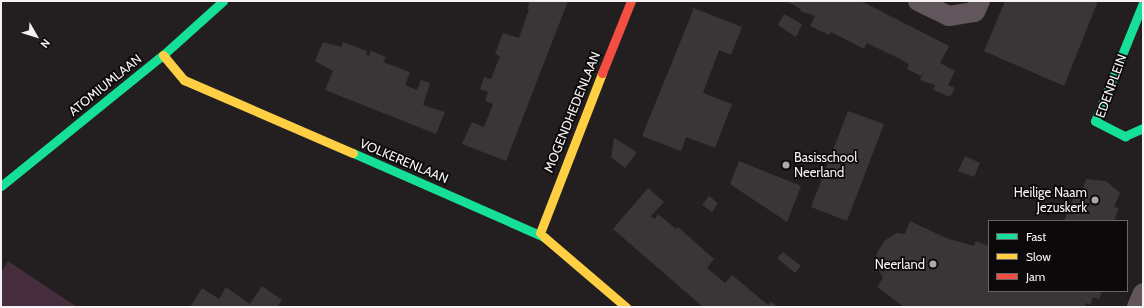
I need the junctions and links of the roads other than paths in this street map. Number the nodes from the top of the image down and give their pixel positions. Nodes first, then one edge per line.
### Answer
1 (223, 1) edge
2 (631, 1) edge
3 (918, 1) edge
4 (980, 1) edge
5 (1143, 3) edge
6 (163, 55) junction
7 (1143, 128) edge
8 (1, 186) edge
9 (540, 233) junction
10 (1143, 293) edge
11 (626, 307) edge
12 (1137, 307) edge

1 - 6 street, ATOMIUMLAAN
2 - 9 street, MOGENDHEDENLAAN
3 - 4 street
5 - 7 street, EDENPLEIN
6 - 8 street, ATOMIUMLAAN
6 - 9 street, VOLKERENLAAN
9 - 11 street, VOLKERENLAAN
10 - 12 street

